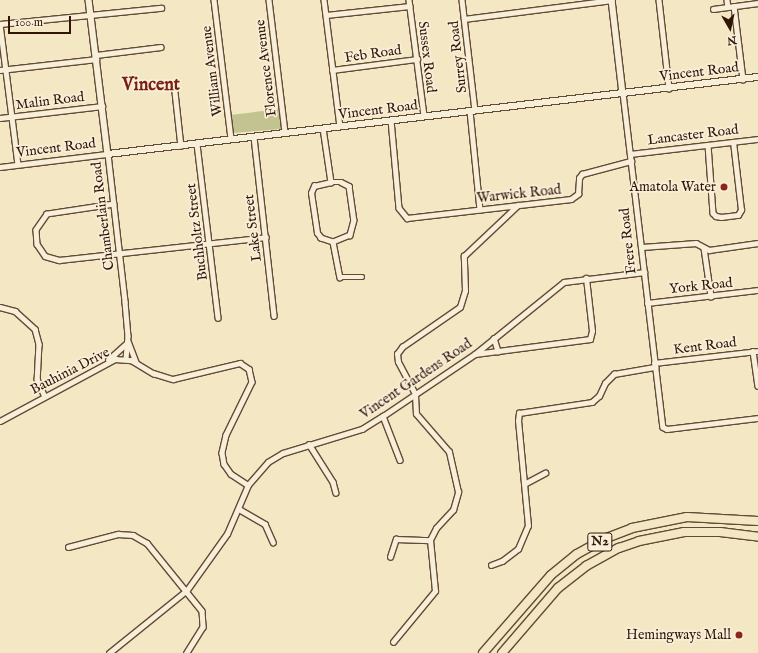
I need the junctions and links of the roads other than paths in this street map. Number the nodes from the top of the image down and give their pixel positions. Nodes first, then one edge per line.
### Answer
1 (89, 0) edge
2 (214, 0) edge
3 (269, 0) edge
4 (324, 0) edge
5 (409, 0) edge
6 (462, 0) edge
7 (612, 0) edge
8 (659, 0) edge
9 (727, 0) edge
10 (758, 3) edge
11 (410, 6) junction
12 (734, 6) junction
13 (728, 7) junction
14 (161, 8) dead end
15 (713, 9) dead end
16 (91, 15) junction
17 (326, 15) junction
18 (464, 19) junction
19 (0, 24) edge
20 (161, 47) dead end
21 (96, 57) junction
22 (417, 59) junction
23 (2, 69) edge
24 (332, 70) junction
25 (758, 77) edge
26 (743, 79) junction
27 (669, 88) junction
28 (174, 92) dead end
29 (623, 93) junction
30 (102, 106) junction
31 (473, 111) junction
32 (11, 116) junction
33 (424, 116) junction
34 (0, 118) edge
35 (391, 120) junction
36 (340, 126) junction
37 (323, 128) junction
38 (285, 133) junction
39 (254, 137) junction
40 (232, 139) junction
41 (758, 139) edge
42 (733, 142) junction
43 (197, 144) junction
44 (708, 145) junction
45 (181, 146) junction
46 (108, 154) junction
47 (630, 154) junction
48 (631, 162) junction
49 (18, 164) junction
50 (0, 166) edge
51 (331, 182) junction
52 (114, 204) junction
53 (518, 205) junction
54 (499, 207) junction
55 (480, 209) junction
56 (502, 220) junction
57 (266, 237) junction
58 (333, 242) junction
59 (209, 243) junction
60 (758, 243) edge
61 (642, 248) junction
62 (704, 248) junction
63 (119, 254) junction
64 (644, 272) junction
65 (362, 277) dead end
66 (586, 278) junction
67 (758, 290) edge
68 (710, 296) junction
69 (647, 303) junction
70 (0, 306) edge
71 (274, 316) dead end
72 (218, 318) dead end
73 (494, 338) junction
74 (127, 341) junction
75 (498, 351) junction
76 (756, 351) edge
77 (475, 354) junction
78 (126, 358) junction
79 (106, 363) junction
80 (138, 364) junction
81 (655, 365) junction
82 (758, 386) edge
83 (415, 394) junction
84 (44, 396) junction
85 (383, 416) junction
86 (758, 418) edge
87 (0, 421) edge
88 (309, 444) junction
89 (400, 460) dead end
90 (545, 473) dead end
91 (524, 484) junction
92 (248, 485) junction
93 (336, 493) dead end
94 (239, 509) junction
95 (758, 521) edge
96 (684, 532) junction
97 (758, 537) edge
98 (430, 540) junction
99 (273, 542) dead end
100 (758, 542) edge
101 (68, 546) dead end
102 (390, 558) dead end
103 (491, 565) dead end
104 (187, 590) junction
105 (393, 642) dead end
106 (109, 653) edge
107 (188, 653) edge
108 (483, 653) edge
109 (502, 653) edge

1 - 16 street, Chamberlain Road
2 - 40 street, William Avenue
3 - 38 street, Florence Avenue
4 - 17 street
5 - 11 street, Sussex Road
6 - 18 street, Surrey Road
7 - 18 street
7 - 29 street, Frere Road
8 - 27 street
9 - 13 street
10 - 12 street
11 - 17 street
11 - 22 street, Sussex Road
12 - 13 street
12 - 26 street
13 - 15 street
14 - 16 street
16 - 19 street
16 - 21 street, Chamberlain Road
17 - 24 street
18 - 31 street, Surrey Road
19 - 23 street
20 - 21 street
21 - 23 street
21 - 30 street, Chamberlain Road
22 - 24 street, Feb Road
22 - 33 street, Sussex Road
23 - 32 street
24 - 36 street
25 - 26 street, Vincent Road
26 - 27 street, Vincent Road
27 - 29 street, Vincent Road
28 - 45 street
29 - 31 street, Vincent Road
29 - 47 street, Frere Road
30 - 32 street, Malin Road
30 - 46 street, Chamberlain Road
31 - 33 street, Vincent Road
31 - 55 street, Surrey Road
32 - 34 street, Malin Road
32 - 49 street
33 - 35 street, Vincent Road
35 - 36 street, Vincent Road
35 - 55 street, Warwick Road
36 - 37 street, Vincent Road
37 - 38 street, Vincent Road
37 - 51 street
38 - 39 street, Vincent Road
39 - 40 street, Vincent Road
39 - 57 street, Lake Street
40 - 43 street, Vincent Road
41 - 42 street, Lancaster Road
42 - 44 street, Lancaster Road
42 - 44 street
43 - 45 street, Vincent Road
43 - 59 street, Buchholtz Street
44 - 47 street, Lancaster Road
45 - 46 street, Vincent Road
46 - 49 street, Vincent Road
46 - 52 street, Chamberlain Road
47 - 48 street, Frere Road
48 - 53 street, Warwick Road
48 - 61 street, Frere Road
49 - 50 street, Vincent Road
51 - 58 street
51 - 58 street
52 - 63 street, Chamberlain Road
52 - 63 street
53 - 54 street, Warwick Road
53 - 56 street
54 - 55 street, Warwick Road
54 - 56 street
56 - 83 street
57 - 59 street
57 - 71 street, Lake Street
58 - 65 street
59 - 63 street
59 - 72 street, Buchholtz Street
60 - 62 street
61 - 62 street
61 - 64 street, Frere Road
62 - 68 street
63 - 74 street, Chamberlain Road
64 - 66 street, Vincent Gardens Road
64 - 69 street, Frere Road
66 - 73 street, Vincent Gardens Road
66 - 75 street
67 - 68 street, York Road
68 - 69 street, York Road
69 - 81 street, Frere Road
70 - 84 street
73 - 75 street
73 - 77 street, Vincent Gardens Road
74 - 78 street, Chamberlain Road
74 - 79 street
74 - 80 street
75 - 77 street
76 - 81 street, Kent Road
76 - 82 street
77 - 83 street, Vincent Gardens Road
78 - 79 street, Bauhinia Drive
78 - 80 street, Bauhinia Drive
79 - 84 street, Bauhinia Drive
80 - 92 street, Bauhinia Drive
81 - 86 street, Frere Road
81 - 91 street, Kent Road
83 - 85 street, Vincent Gardens Road
83 - 98 street
84 - 87 street, Bauhinia Drive
85 - 88 street, Vincent Gardens Road
85 - 89 street
88 - 92 street, Vincent Gardens Road
88 - 93 street
90 - 91 street
91 - 103 street
92 - 94 street, Vincent Gardens Road
94 - 99 street
94 - 104 street, Vincent Gardens Road
95 - 108 highway, N2
96 - 97 highway, N2
96 - 100 highway
96 - 109 highway, N2
98 - 102 street
98 - 105 street
101 - 104 street
104 - 106 street, Vincent Gardens Road
104 - 107 street

